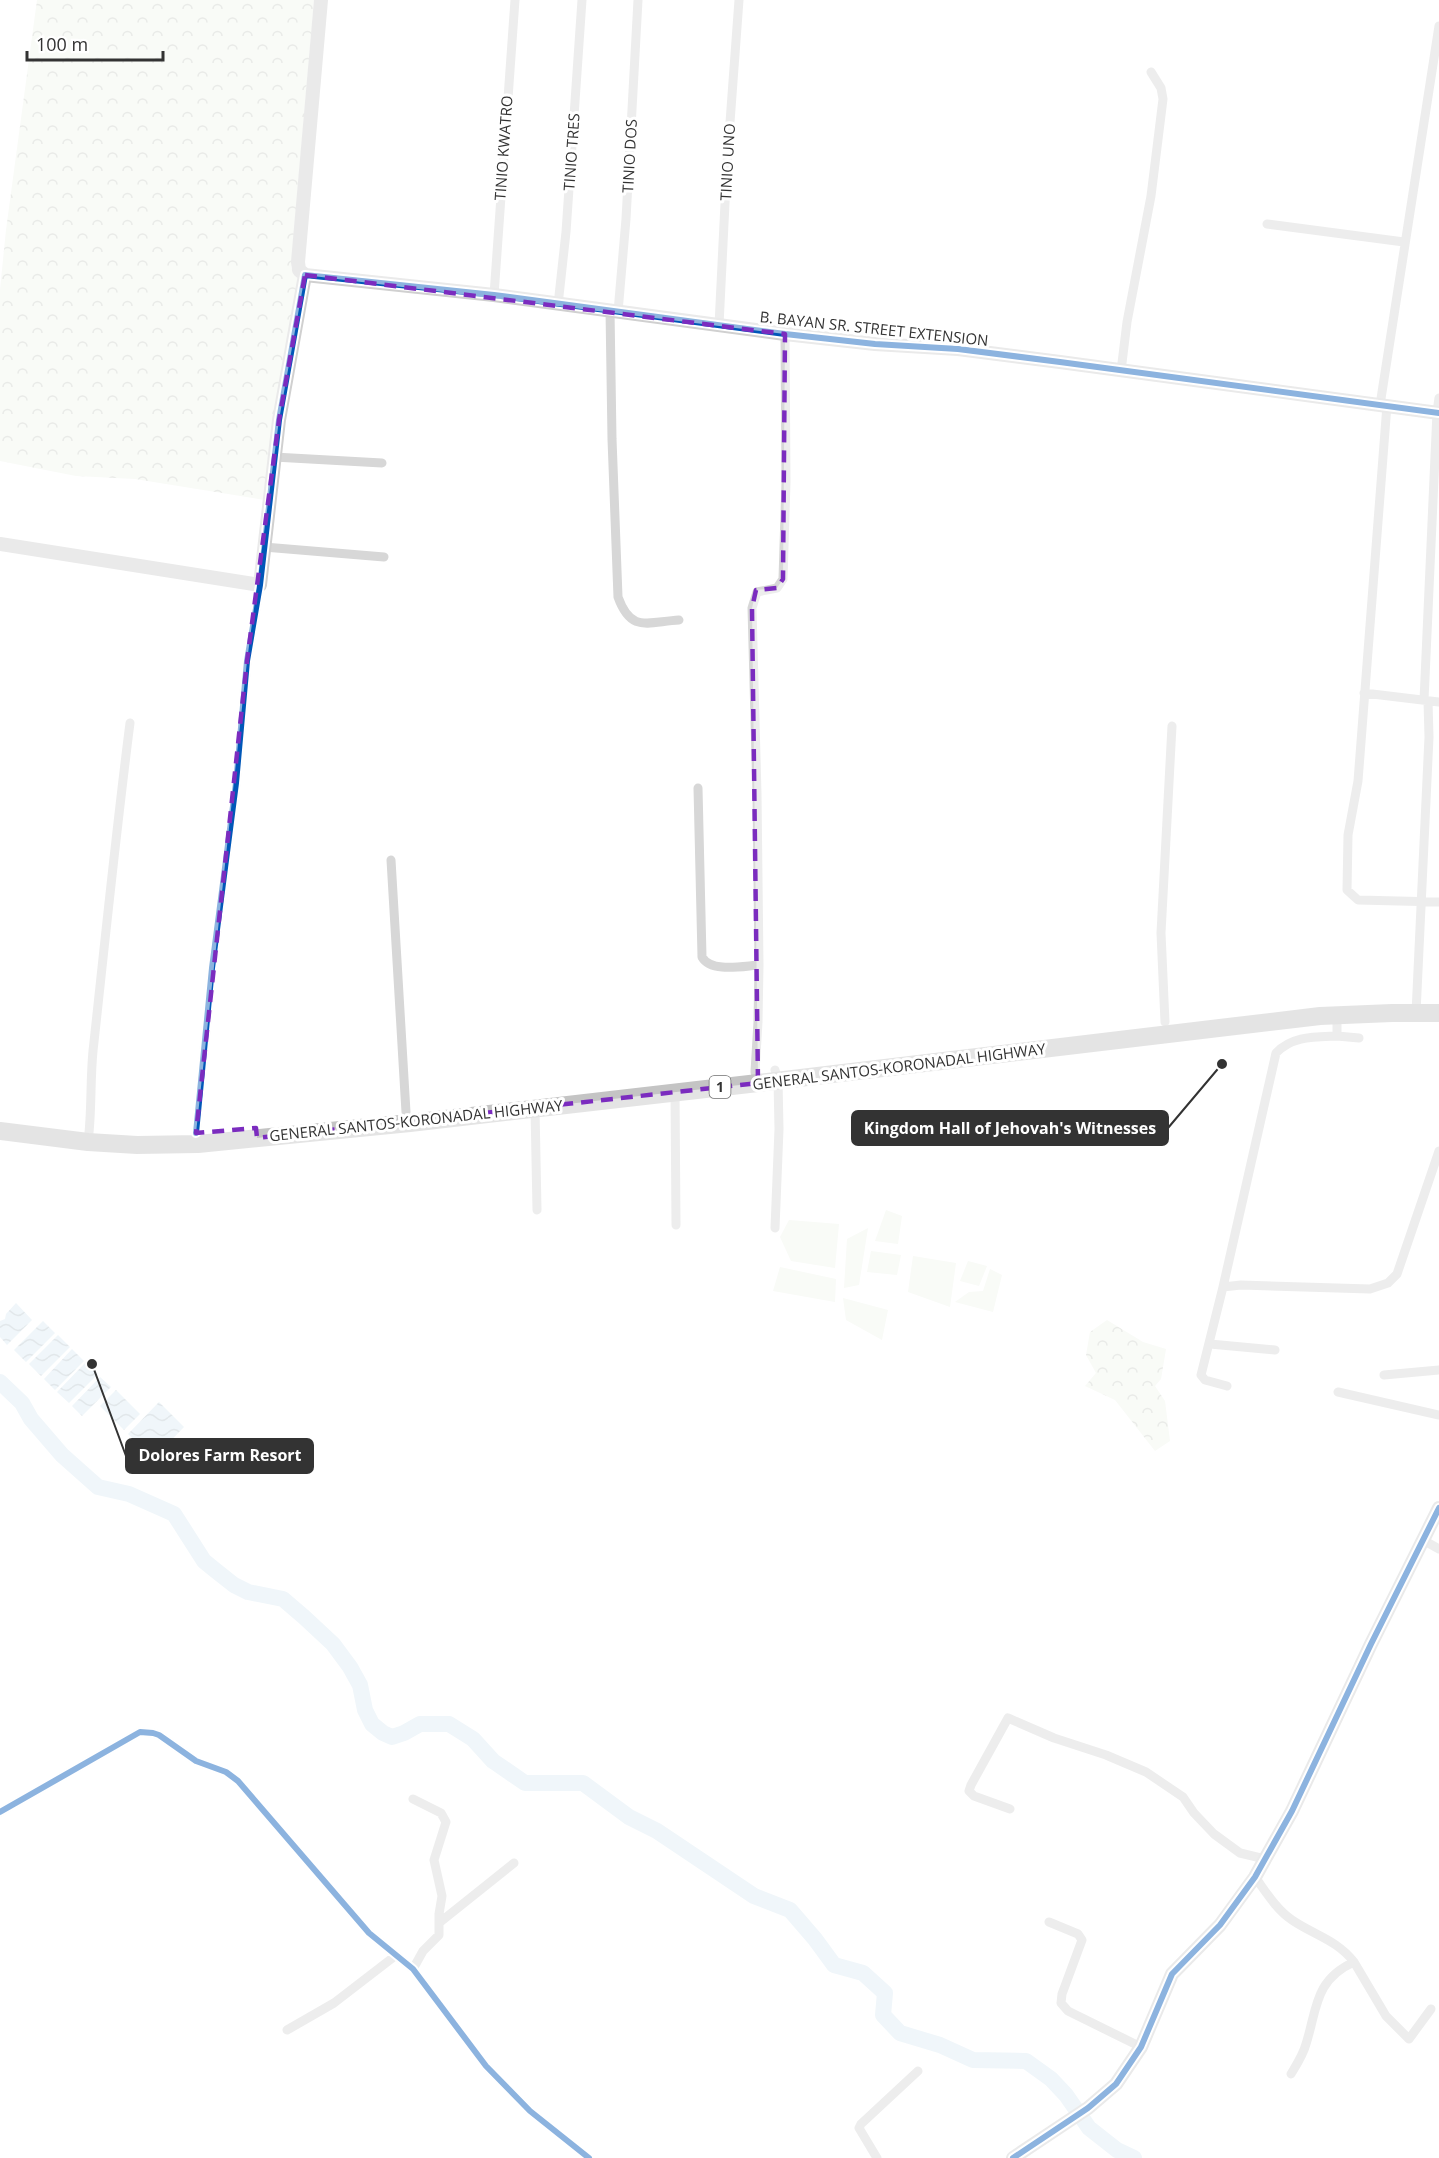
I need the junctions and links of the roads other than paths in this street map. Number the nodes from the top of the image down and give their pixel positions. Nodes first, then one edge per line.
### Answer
1 (321, 0) edge
2 (515, 0) edge
3 (582, 0) edge
4 (638, 0) edge
5 (740, 0) edge
6 (1439, 26) edge
7 (1151, 72) dead end
8 (1267, 224) dead end
9 (1404, 242) junction
10 (305, 274) junction
11 (494, 295) junction
12 (558, 304) junction
13 (614, 311) junction
14 (719, 325) junction
15 (785, 334) junction
16 (1121, 370) junction
17 (1439, 398) edge
18 (1384, 405) junction
19 (1438, 412) edge
20 (274, 457) junction
21 (382, 464) dead end
22 (1436, 526) edge
23 (0, 544) edge
24 (264, 547) junction
25 (384, 557) dead end
26 (260, 585) junction
27 (679, 620) dead end
28 (1364, 693) junction
29 (1426, 700) junction
30 (1439, 702) edge
31 (130, 723) dead end
32 (1172, 726) dead end
33 (698, 788) dead end
34 (391, 860) dead end
35 (1421, 901) junction
36 (1439, 902) edge
37 (759, 965) junction
38 (1439, 1002) edge
39 (1416, 1008) junction
40 (1439, 1013) edge
41 (1336, 1015) junction
42 (1165, 1022) junction
43 (1337, 1036) junction
44 (1359, 1038) dead end
45 (776, 1075) junction
46 (756, 1078) junction
47 (675, 1092) junction
48 (535, 1108) junction
49 (406, 1112) junction
50 (0, 1121) edge
51 (0, 1131) edge
52 (196, 1132) junction
53 (256, 1133) junction
54 (89, 1136) junction
55 (1439, 1151) edge
56 (1436, 1168) edge
57 (537, 1210) dead end
58 (676, 1225) dead end
59 (775, 1228) dead end
60 (1223, 1287) junction
61 (1210, 1344) junction
62 (1275, 1350) dead end
63 (1439, 1370) edge
64 (1384, 1375) dead end
65 (1227, 1386) dead end
66 (1338, 1392) dead end
67 (1439, 1415) edge
68 (1439, 1508) edge
69 (1422, 1540) junction
70 (1439, 1549) edge
71 (413, 1799) dead end
72 (1010, 1809) dead end
73 (0, 1812) edge
74 (1265, 1860) junction
75 (514, 1863) dead end
76 (1255, 1877) junction
77 (1049, 1922) dead end
78 (440, 1923) junction
79 (395, 1956) junction
80 (1354, 1962) junction
81 (413, 1969) junction
82 (1431, 2008) dead end
83 (287, 2030) dead end
84 (1141, 2047) junction
85 (918, 2071) dead end
86 (1292, 2074) dead end
87 (589, 2158) edge
88 (878, 2158) edge
89 (1013, 2158) edge

1 - 10 street
2 - 11 street, TINIO KWATRO
3 - 12 street, TINIO TRES
4 - 13 street, TINIO DOS
5 - 14 street, TINIO UNO
6 - 9 street
7 - 16 street
8 - 9 street
9 - 18 street
10 - 11 street, B. BAYAN SR. STREET EXTENSION
10 - 20 street
11 - 12 street, B. BAYAN SR. STREET EXTENSION
12 - 13 street, B. BAYAN SR. STREET EXTENSION
13 - 14 street, B. BAYAN SR. STREET EXTENSION
13 - 27 street, TINIO DOS
14 - 15 street, B. BAYAN SR. STREET EXTENSION
15 - 16 street, B. BAYAN SR. STREET EXTENSION
15 - 37 street
16 - 18 street, B. BAYAN SR. STREET EXTENSION
17 - 19 street
18 - 19 street, B. BAYAN SR. STREET EXTENSION
18 - 28 street
19 - 22 street
20 - 21 street
20 - 24 street
22 - 29 street
23 - 26 street
24 - 25 street
24 - 26 street
26 - 52 street
28 - 29 street
28 - 35 street
29 - 30 street
29 - 35 street
31 - 54 street
32 - 42 street
33 - 37 street
34 - 49 street
35 - 36 street
35 - 39 street
37 - 46 street
38 - 39 highway, GENERAL SANTOS-KORONADAL HIGHWAY / 1
39 - 40 highway, GENERAL SANTOS-KORONADAL HIGHWAY / 1
39 - 41 highway, GENERAL SANTOS-KORONADAL HIGHWAY / 1
39 - 42 highway, GENERAL SANTOS-KORONADAL HIGHWAY / 1
41 - 43 street
41 - 45 highway, GENERAL SANTOS-KORONADAL HIGHWAY / 1
42 - 45 highway, GENERAL SANTOS-KORONADAL HIGHWAY / 1
43 - 44 street
43 - 60 street
45 - 46 highway, GENERAL SANTOS-KORONADAL HIGHWAY / 1
45 - 59 street
46 - 47 highway, GENERAL SANTOS-KORONADAL HIGHWAY / 1
46 - 49 highway, GENERAL SANTOS-KORONADAL HIGHWAY / 1
47 - 48 highway, GENERAL SANTOS-KORONADAL HIGHWAY / 1
47 - 58 street
48 - 53 highway, GENERAL SANTOS-KORONADAL HIGHWAY / 1
48 - 57 street
49 - 53 highway, GENERAL SANTOS-KORONADAL HIGHWAY / 1
50 - 54 highway, GENERAL SANTOS-KORONADAL HIGHWAY / 1
51 - 54 highway, GENERAL SANTOS-KORONADAL HIGHWAY / 1
52 - 53 highway, GENERAL SANTOS-KORONADAL HIGHWAY / 1
52 - 54 highway, GENERAL SANTOS-KORONADAL HIGHWAY / 1
53 - 54 highway, GENERAL SANTOS-KORONADAL HIGHWAY / 1
55 - 56 street
56 - 60 street
60 - 61 street
61 - 62 street
61 - 65 street
63 - 64 street
66 - 67 street
68 - 69 street
69 - 70 street
69 - 74 street
71 - 78 street
72 - 74 street
73 - 79 street
74 - 76 street
75 - 78 street
76 - 80 street
76 - 84 street
77 - 84 street
78 - 81 street
79 - 81 street
79 - 83 street
80 - 82 street
80 - 86 street
81 - 87 street
84 - 89 street
85 - 88 street

